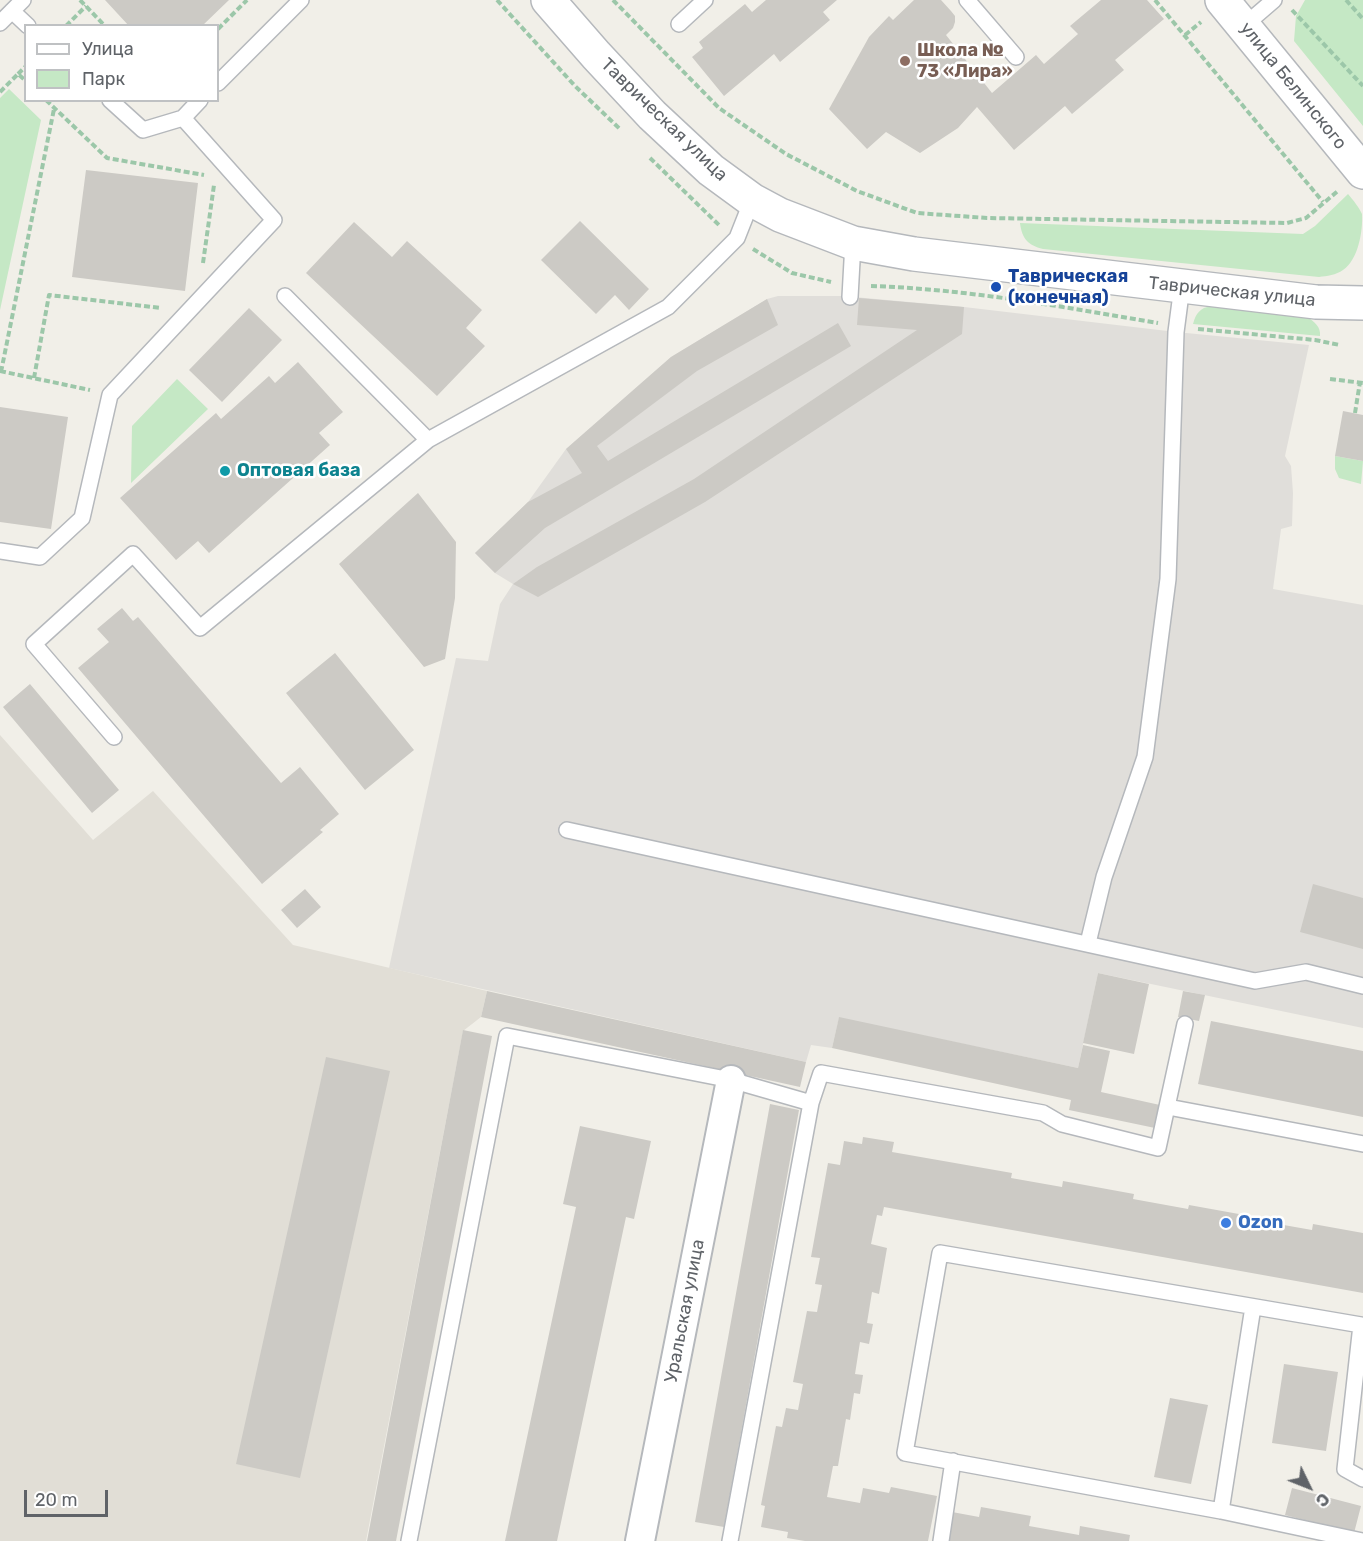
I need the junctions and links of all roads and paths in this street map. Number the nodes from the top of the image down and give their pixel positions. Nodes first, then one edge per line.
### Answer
1 (23, 0) edge
2 (80, 0) edge
3 (247, 0) edge
4 (301, 0) edge
5 (548, 0) edge
6 (613, 0) edge
7 (705, 0) edge
8 (968, 0) edge
9 (1155, 0) edge
10 (1222, 0) edge
11 (1274, 0) edge
12 (1346, 0) edge
13 (86, 6) junction
14 (1291, 9) dead end
15 (12, 11) junction
16 (1363, 19) edge
17 (0, 24) edge
18 (26, 24) edge
19 (68, 24) edge
20 (103, 24) edge
21 (679, 24) dead end
22 (1198, 24) dead end
23 (1245, 25) junction
24 (219, 28) edge
25 (1185, 35) junction
26 (1016, 57) dead end
27 (24, 68) edge
28 (18, 74) junction
29 (24, 79) edge
30 (219, 82) edge
31 (1363, 86) edge
32 (0, 92) edge
33 (48, 102) edge
34 (112, 102) edge
35 (198, 102) edge
36 (54, 109) junction
37 (183, 118) junction
38 (205, 175) dead end
39 (216, 176) dead end
40 (1352, 180) edge
41 (752, 200) junction
42 (1323, 202) junction
43 (853, 243) junction
44 (202, 267) dead end
45 (1363, 281) edge
46 (1182, 286) junction
47 (285, 296) dead end
48 (850, 297) dead end
49 (1316, 302) junction
50 (1363, 303) edge
51 (170, 309) dead end
52 (0, 372) edge
53 (34, 378) junction
54 (1330, 379) dead end
55 (1362, 383) edge
56 (92, 391) dead end
57 (1355, 413) dead end
58 (428, 440) junction
59 (0, 551) edge
60 (114, 737) dead end
61 (567, 830) dead end
62 (1088, 943) junction
63 (1363, 987) edge
64 (1185, 1024) dead end
65 (731, 1080) junction
66 (811, 1103) junction
67 (1168, 1107) junction
68 (1363, 1144) edge
69 (1253, 1307) junction
70 (953, 1461) junction
71 (1363, 1479) edge
72 (1221, 1511) junction
73 (409, 1541) edge
74 (640, 1541) edge
75 (730, 1541) edge
76 (941, 1541) edge
77 (1362, 1541) edge

1 - 15 lane
2 - 13 path
3 - 24 path
4 - 30 lane
5 - 41 street, Таврическая улица
6 - 42 path
7 - 21 lane
8 - 26 lane
9 - 25 path
10 - 23 street, улица Белинского
11 - 23 lane
12 - 16 path
13 - 19 path
13 - 20 path
14 - 31 path
15 - 17 lane
15 - 18 lane
22 - 25 path
23 - 40 street, улица Белинского
25 - 42 path
27 - 28 path
28 - 29 path
28 - 32 path
33 - 36 path
34 - 37 lane
35 - 37 lane
36 - 38 path
36 - 52 path
37 - 59 lane
39 - 44 path
40 - 42 path
41 - 43 street, Таврическая улица
41 - 58 lane
43 - 46 street, Таврическая улица
43 - 48 lane
45 - 49 street
46 - 49 street, Таврическая улица
46 - 62 lane
47 - 58 lane
49 - 50 street, Таврическая улица
51 - 53 path
52 - 53 path
53 - 56 path
54 - 55 path
55 - 57 path
58 - 60 lane
61 - 62 lane
62 - 63 lane
64 - 67 lane
65 - 66 lane
65 - 73 lane
65 - 74 street, Уральская улица
66 - 67 lane
66 - 75 lane
67 - 68 lane
69 - 70 lane
69 - 71 lane
69 - 72 lane
70 - 72 lane
70 - 76 lane
72 - 77 lane

